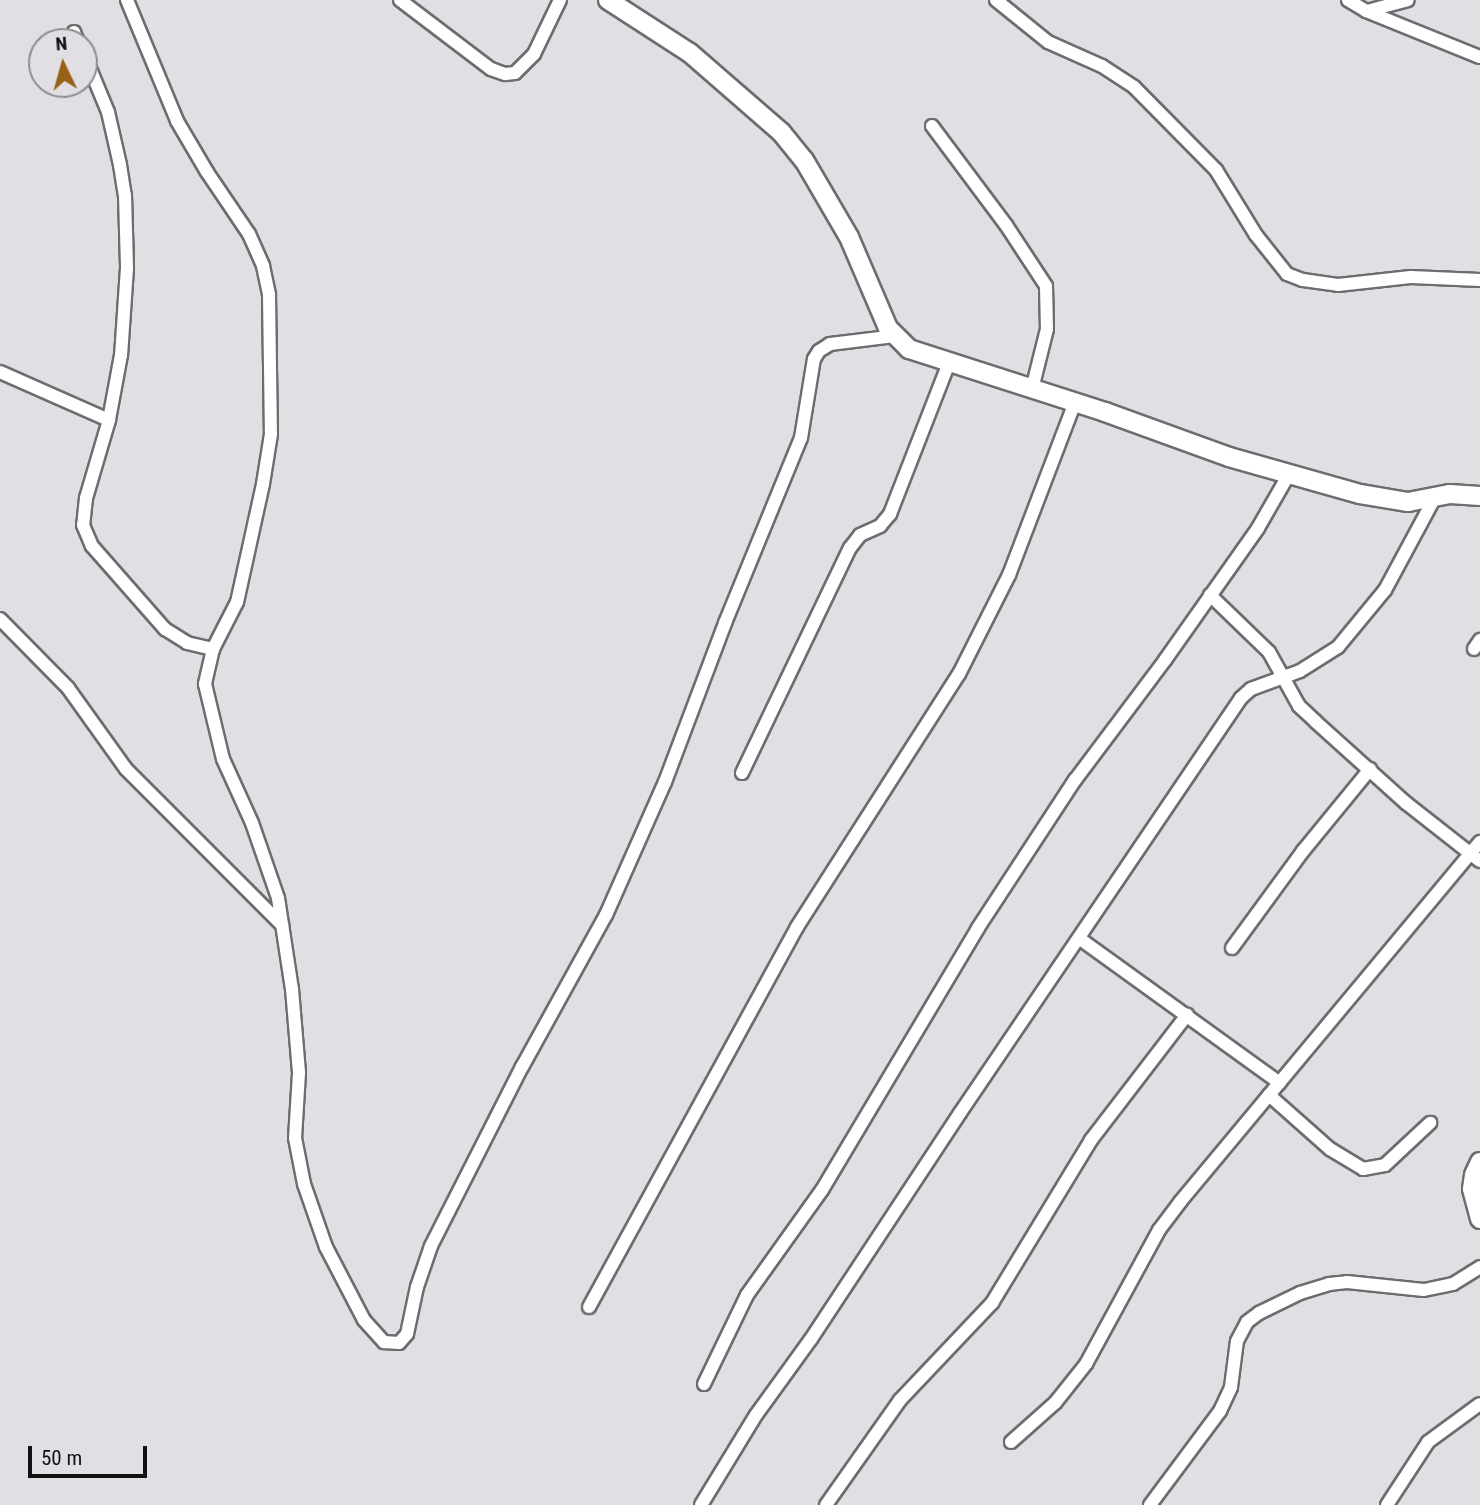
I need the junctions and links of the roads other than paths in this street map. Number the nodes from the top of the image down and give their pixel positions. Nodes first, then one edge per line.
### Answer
1 (127, 0) edge
2 (400, 0) edge
3 (560, 0) edge
4 (608, 0) edge
5 (996, 0) edge
6 (1348, 0) edge
7 (1408, 0) edge
8 (1366, 11) junction
9 (1480, 57) edge
10 (98, 88) edge
11 (932, 127) dead end
12 (1480, 280) edge
13 (895, 336) junction
14 (949, 363) junction
15 (0, 372) edge
16 (1032, 389) junction
17 (1075, 402) junction
18 (109, 420) junction
19 (1289, 474) junction
20 (1480, 496) edge
21 (1435, 497) junction
22 (1210, 595) junction
23 (0, 619) edge
24 (213, 649) junction
25 (1284, 677) junction
26 (1370, 769) junction
27 (742, 773) dead end
28 (1480, 842) edge
29 (1475, 858) edge
30 (282, 925) junction
31 (1080, 939) junction
32 (1231, 948) dead end
33 (1187, 1015) junction
34 (1280, 1083) junction
35 (1269, 1096) junction
36 (1430, 1123) dead end
37 (1480, 1162) edge
38 (1480, 1219) edge
39 (1480, 1267) edge
40 (589, 1307) dead end
41 (704, 1384) dead end
42 (1480, 1404) edge
43 (1011, 1442) dead end
44 (701, 1505) edge
45 (826, 1505) edge
46 (1150, 1505) edge
47 (1387, 1505) edge

1 - 24 street
2 - 3 street
4 - 13 street
5 - 12 street
6 - 8 street
7 - 8 street
8 - 9 street
10 - 18 street
11 - 16 street
13 - 14 street
13 - 30 street
14 - 16 street
14 - 27 street
15 - 18 street
16 - 17 street
17 - 19 street
17 - 40 street
18 - 24 street
19 - 21 street
19 - 22 street
20 - 21 street
21 - 25 street
22 - 25 street
22 - 41 street
23 - 30 street
24 - 30 street
25 - 26 street
25 - 31 street
26 - 29 street
26 - 32 street
28 - 29 street
29 - 34 street
31 - 33 street
31 - 44 street
33 - 34 street
33 - 45 street
34 - 35 street
35 - 36 street
35 - 43 street
37 - 38 street
39 - 46 street
42 - 47 street

